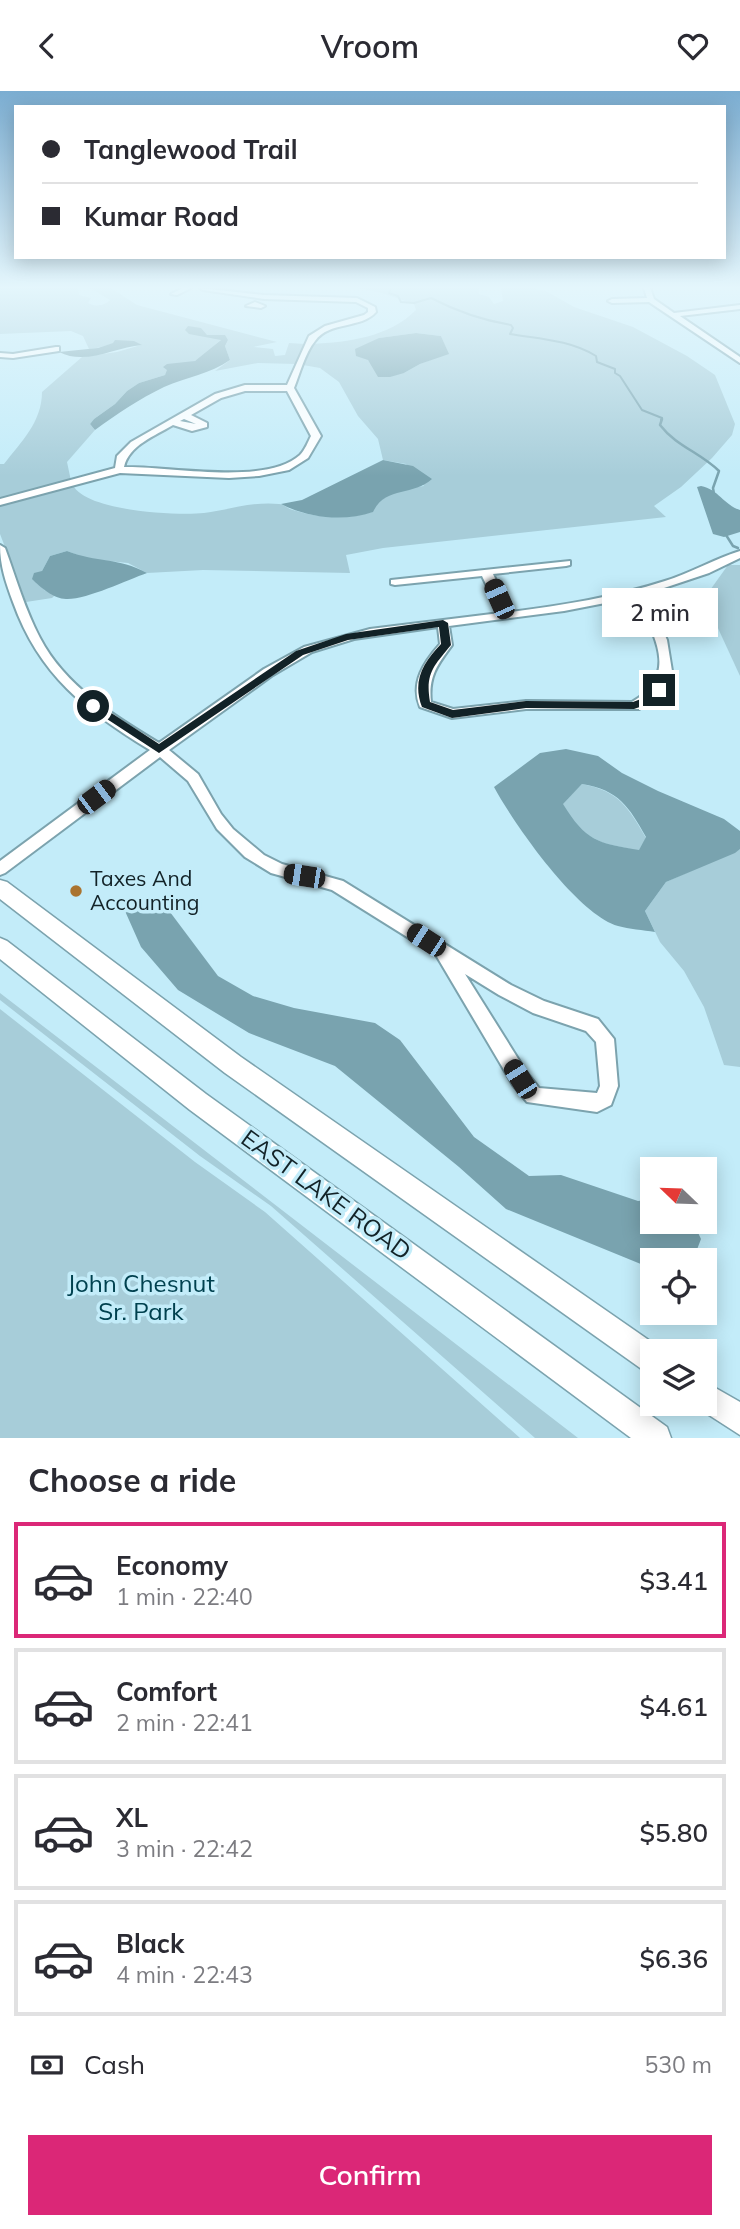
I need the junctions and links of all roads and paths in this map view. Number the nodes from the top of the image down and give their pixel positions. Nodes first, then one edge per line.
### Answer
1 (45, 351) edge
2 (306, 351) edge
3 (725, 351) edge
4 (0, 355) edge
5 (740, 361) edge
6 (290, 389) junction
7 (183, 415) junction
8 (172, 422) junction
9 (120, 470) junction
10 (0, 502) edge
11 (0, 548) edge
12 (740, 554) edge
13 (566, 563) dead end
14 (486, 572) junction
15 (394, 582) dead end
16 (640, 594) junction
17 (507, 616) junction
18 (443, 623) junction
19 (159, 750) junction
20 (0, 869) edge
21 (0, 888) edge
22 (0, 947) edge
23 (441, 950) junction
24 (640, 1351) edge
25 (717, 1404) edge
26 (740, 1420) edge
27 (656, 1438) edge

1 - 4 street
2 - 6 street
3 - 5 street
6 - 7 street
6 - 9 street
7 - 8 street
7 - 8 street
8 - 9 street
9 - 10 street
11 - 19 street
12 - 16 street
13 - 14 street
14 - 15 street
14 - 17 street
16 - 17 street
16 - 18 street
17 - 18 street
18 - 19 street
19 - 20 street
19 - 23 street
21 - 24 main road
22 - 27 main road, EAST LAKE ROAD
23 - 23 street
25 - 26 main road

